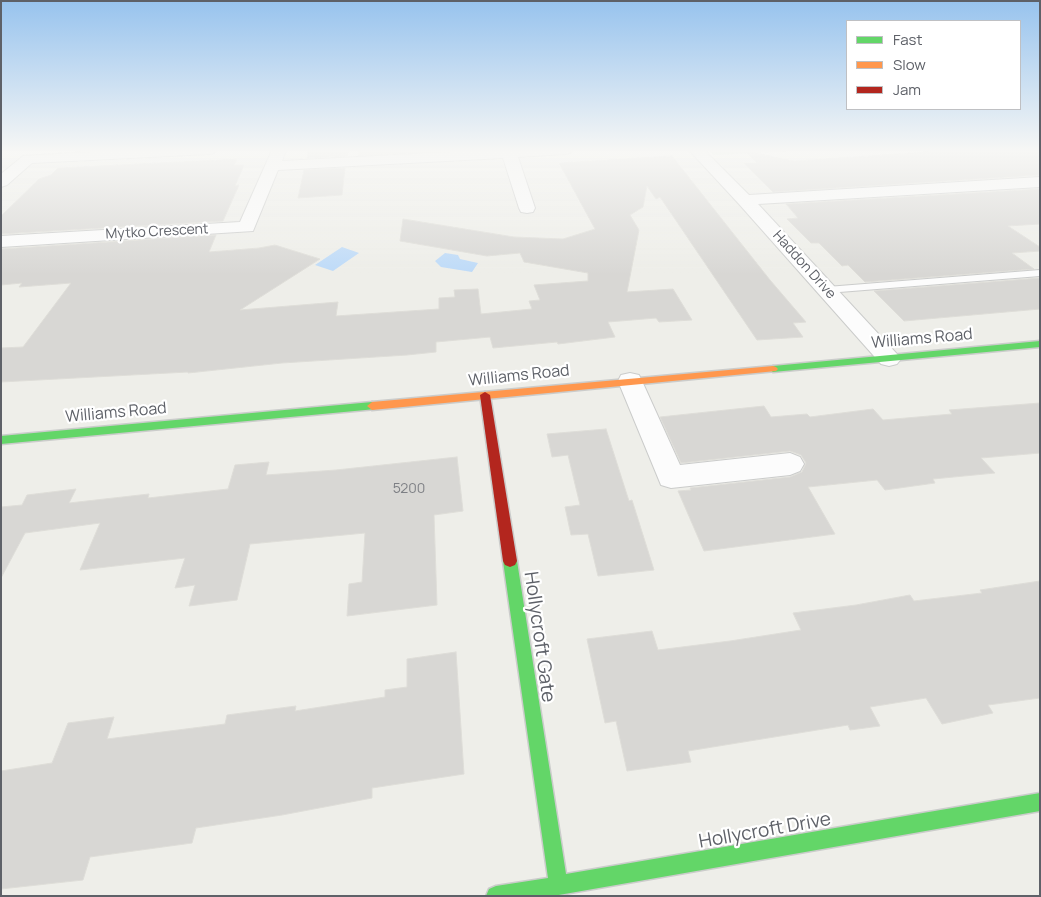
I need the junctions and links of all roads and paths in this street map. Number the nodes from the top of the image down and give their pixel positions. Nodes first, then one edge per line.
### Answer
1 (261, 192) edge
2 (522, 192) edge
3 (737, 192) edge
4 (878, 192) edge
5 (745, 200) junction
6 (527, 208) dead end
7 (1, 242) edge
8 (1040, 273) edge
9 (827, 290) junction
10 (1040, 344) edge
11 (889, 359) junction
12 (630, 381) junction
13 (485, 395) junction
14 (1, 440) edge
15 (790, 464) dead end
16 (1040, 802) edge
17 (558, 884) junction
18 (496, 896) edge

1 - 7 street, Mytko Crescent
2 - 6 street
3 - 5 street, Haddon Drive
4 - 5 street
5 - 9 street, Haddon Drive
8 - 9 lane
9 - 11 street, Haddon Drive
10 - 11 street, Williams Road
11 - 12 street, Williams Road
12 - 13 street, Williams Road
12 - 15 street
13 - 14 street, Williams Road
13 - 17 street, Hollycroft Gate
16 - 17 street, Hollycroft Drive
17 - 18 street, Hollycroft Drive

